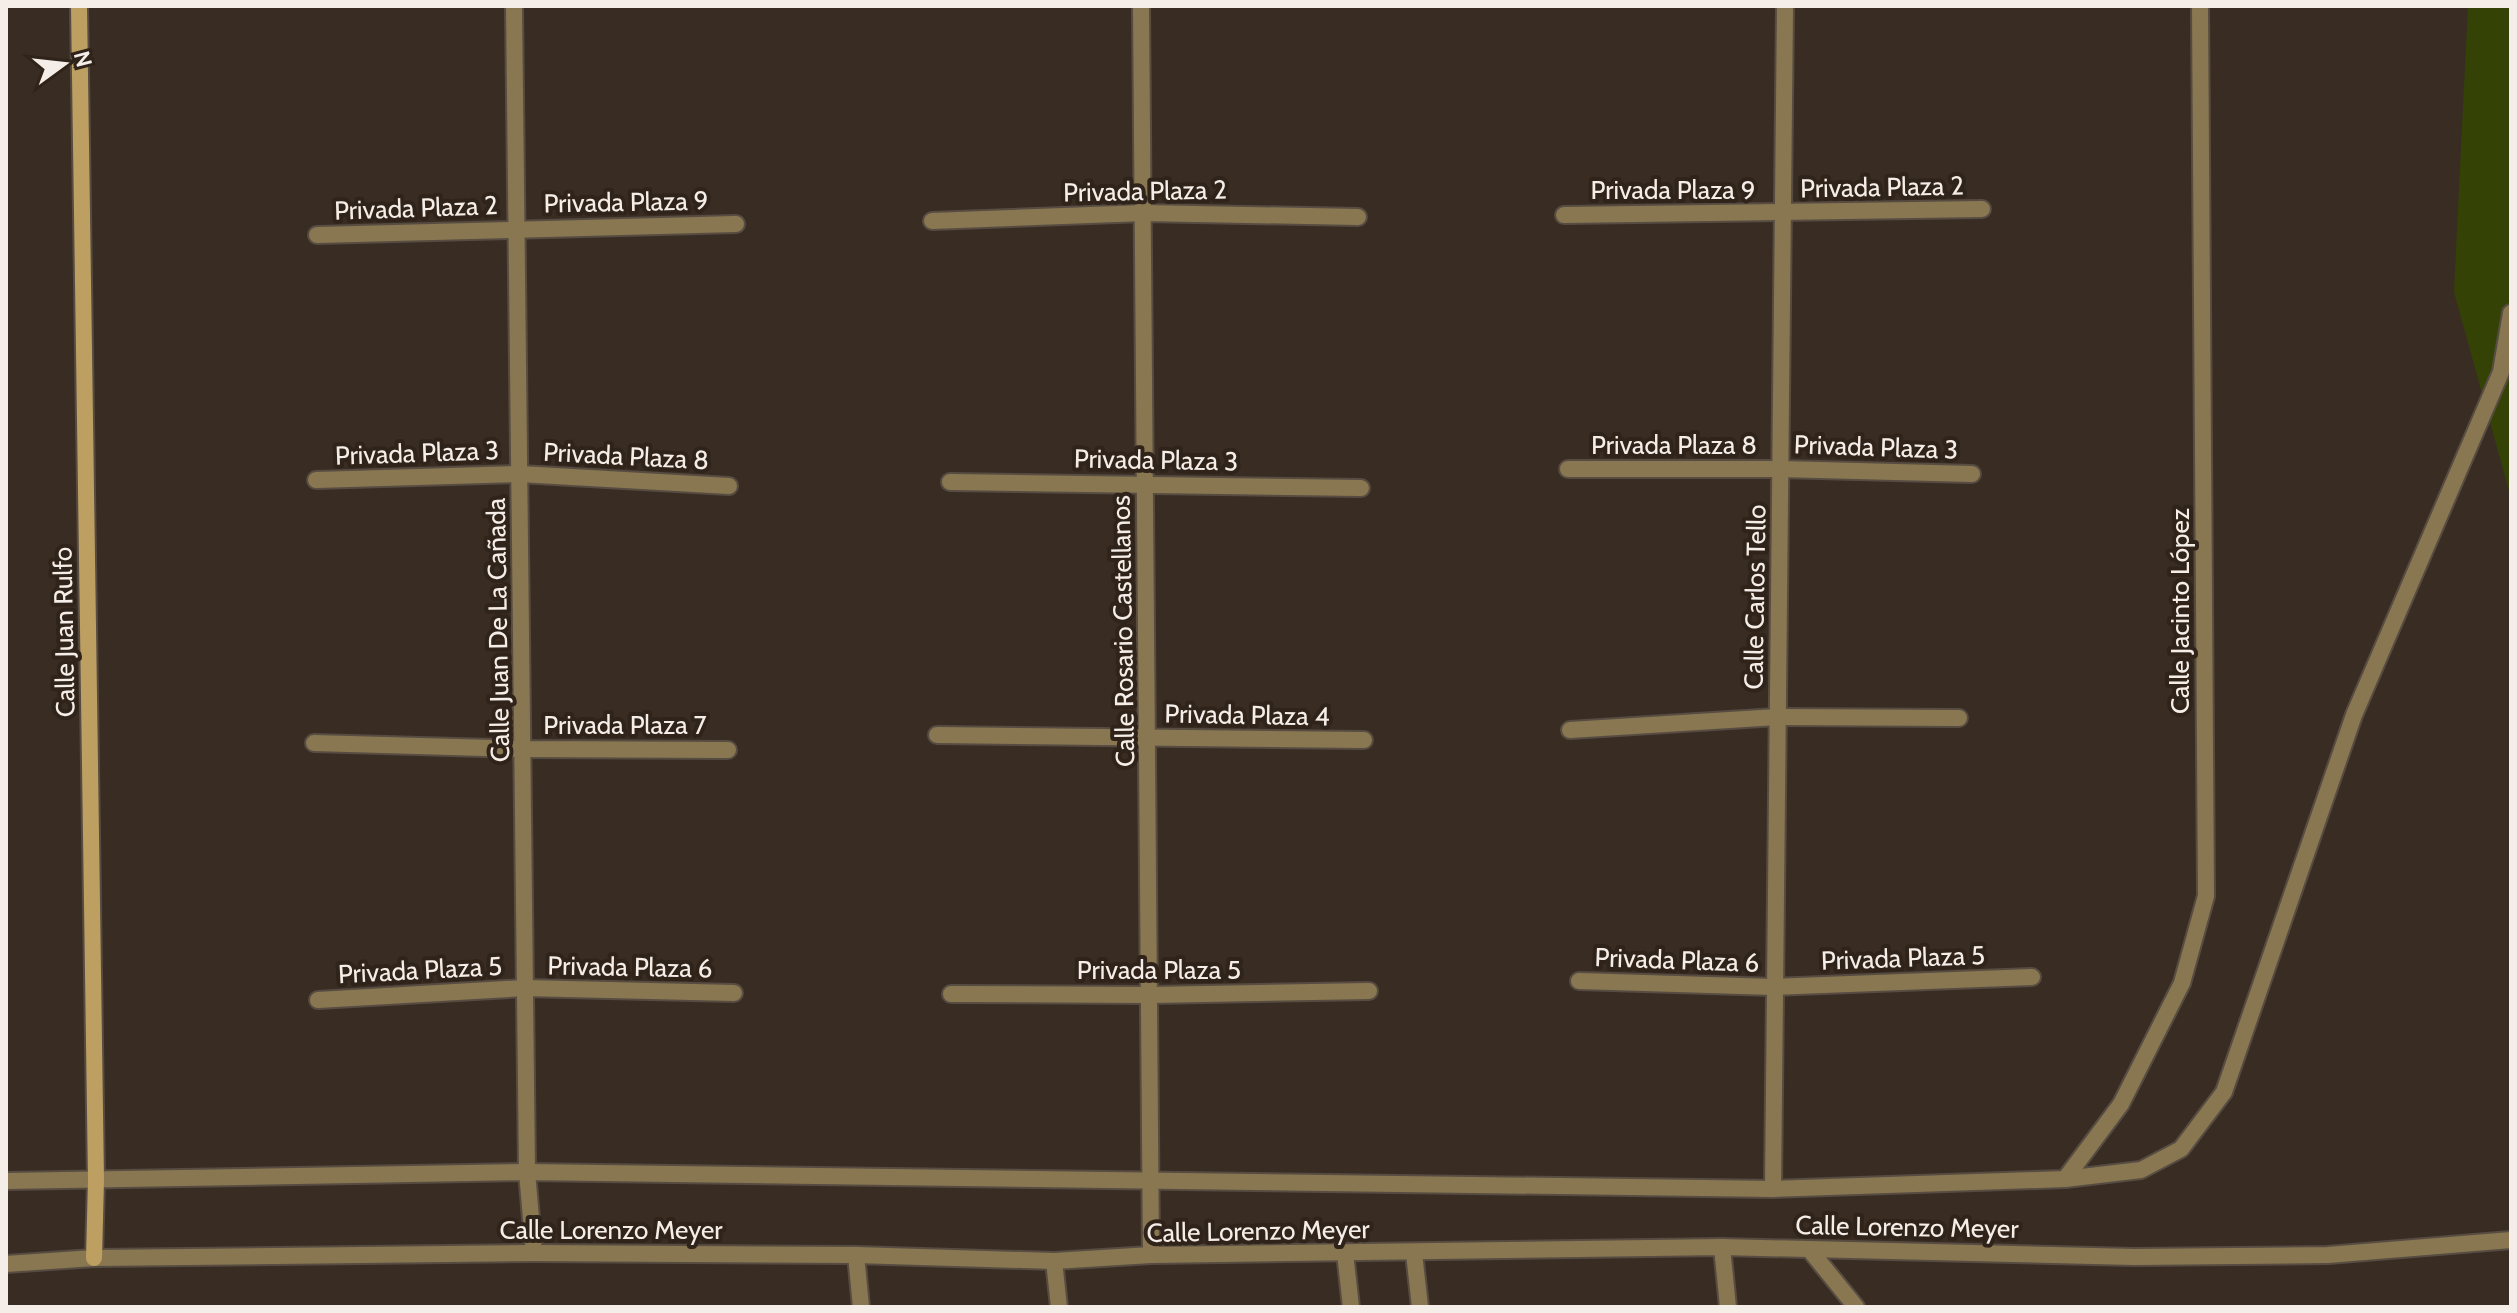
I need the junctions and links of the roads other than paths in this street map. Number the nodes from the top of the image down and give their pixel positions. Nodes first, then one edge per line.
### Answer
1 (79, 6) edge
2 (514, 6) edge
3 (1141, 6) edge
4 (1785, 6) edge
5 (2200, 6) edge
6 (1982, 209) dead end
7 (1144, 213) junction
8 (1782, 213) junction
9 (1564, 215) dead end
10 (1358, 217) dead end
11 (932, 221) dead end
12 (736, 224) dead end
13 (517, 228) junction
14 (317, 235) dead end
15 (2511, 313) edge
16 (1568, 469) dead end
17 (1780, 469) junction
18 (520, 474) junction
19 (1972, 474) dead end
20 (316, 480) dead end
21 (950, 482) dead end
22 (1145, 483) junction
23 (729, 486) dead end
24 (1361, 488) dead end
25 (1777, 717) junction
26 (1959, 718) dead end
27 (1570, 730) dead end
28 (937, 735) dead end
29 (1148, 737) junction
30 (1364, 740) dead end
31 (314, 743) dead end
32 (523, 749) junction
33 (728, 750) dead end
34 (2032, 977) dead end
35 (1579, 981) dead end
36 (1774, 987) junction
37 (525, 988) junction
38 (1369, 991) dead end
39 (734, 993) dead end
40 (951, 994) dead end
41 (1151, 995) junction
42 (318, 1000) dead end
43 (527, 1172) junction
44 (2065, 1179) junction
45 (96, 1180) junction
46 (6, 1181) edge
47 (1152, 1181) junction
48 (1773, 1189) junction
49 (2511, 1240) edge
50 (1722, 1247) junction
51 (1809, 1249) junction
52 (534, 1253) junction
53 (1345, 1253) junction
54 (1414, 1253) junction
55 (856, 1255) junction
56 (1151, 1255) junction
57 (94, 1258) junction
58 (1054, 1261) junction
59 (6, 1264) edge
60 (861, 1307) edge
61 (1059, 1307) edge
62 (1351, 1307) edge
63 (1420, 1307) edge
64 (1728, 1307) edge
65 (1856, 1307) edge

1 - 45 main road, Calle Juan Rulfo
2 - 13 street, Calle Juan De La Cañada
3 - 7 street, Calle Rosario Castellanos
4 - 8 street, Calle Carlos Tello
5 - 44 street, Calle Jacinto López
6 - 8 street, Privada Plaza 2
7 - 10 street, Privada Plaza 2
7 - 11 street, Privada Plaza 2
7 - 22 street, Calle Rosario Castellanos
8 - 9 street, Privada Plaza 9
8 - 17 street, Calle Carlos Tello
12 - 13 street, Privada Plaza 9
13 - 14 street, Privada Plaza 2
13 - 18 street, Calle Juan De La Cañada
15 - 44 street
16 - 17 street, Privada Plaza 8
17 - 19 street, Privada Plaza 3
17 - 25 street, Calle Carlos Tello
18 - 20 street, Privada Plaza 3
18 - 23 street, Privada Plaza 8
18 - 32 street, Calle Juan De La Cañada
21 - 22 street, Privada Plaza 3
22 - 24 street, Privada Plaza 3
22 - 29 street, Calle Rosario Castellanos
25 - 26 street
25 - 27 street
25 - 36 street, Calle Carlos Tello
28 - 29 street, Privada Plaza 4
29 - 30 street, Privada Plaza 4
29 - 41 street, Calle Rosario Castellanos
31 - 32 street
32 - 33 street, Privada Plaza 7
32 - 37 street, Calle Juan De La Cañada
34 - 36 street, Privada Plaza 5
35 - 36 street, Privada Plaza 6
36 - 48 street, Calle Carlos Tello
37 - 39 street, Privada Plaza 6
37 - 42 street, Privada Plaza 5
37 - 43 street, Calle Juan De La Cañada
38 - 41 street, Privada Plaza 5
40 - 41 street, Privada Plaza 5
41 - 47 street, Calle Rosario Castellanos
43 - 45 street
43 - 47 street
43 - 52 street, Calle Juan De La Cañada
44 - 48 street
45 - 46 street
45 - 57 main road, Calle Juan Rulfo
47 - 48 street
47 - 56 street, Calle Rosario Castellanos
49 - 51 street, Calle Lorenzo Meyer
50 - 51 street, Calle Lorenzo Meyer
50 - 54 street, Calle Lorenzo Meyer
50 - 64 street
51 - 65 street
52 - 55 street, Calle Lorenzo Meyer
52 - 57 street, Calle Lorenzo Meyer
53 - 54 street, Calle Lorenzo Meyer
53 - 56 street, Calle Lorenzo Meyer
53 - 62 street
54 - 63 street
55 - 58 street, Calle Lorenzo Meyer
55 - 60 street
56 - 58 street, Calle Lorenzo Meyer
57 - 59 street, Calle Lorenzo Meyer
58 - 61 street

